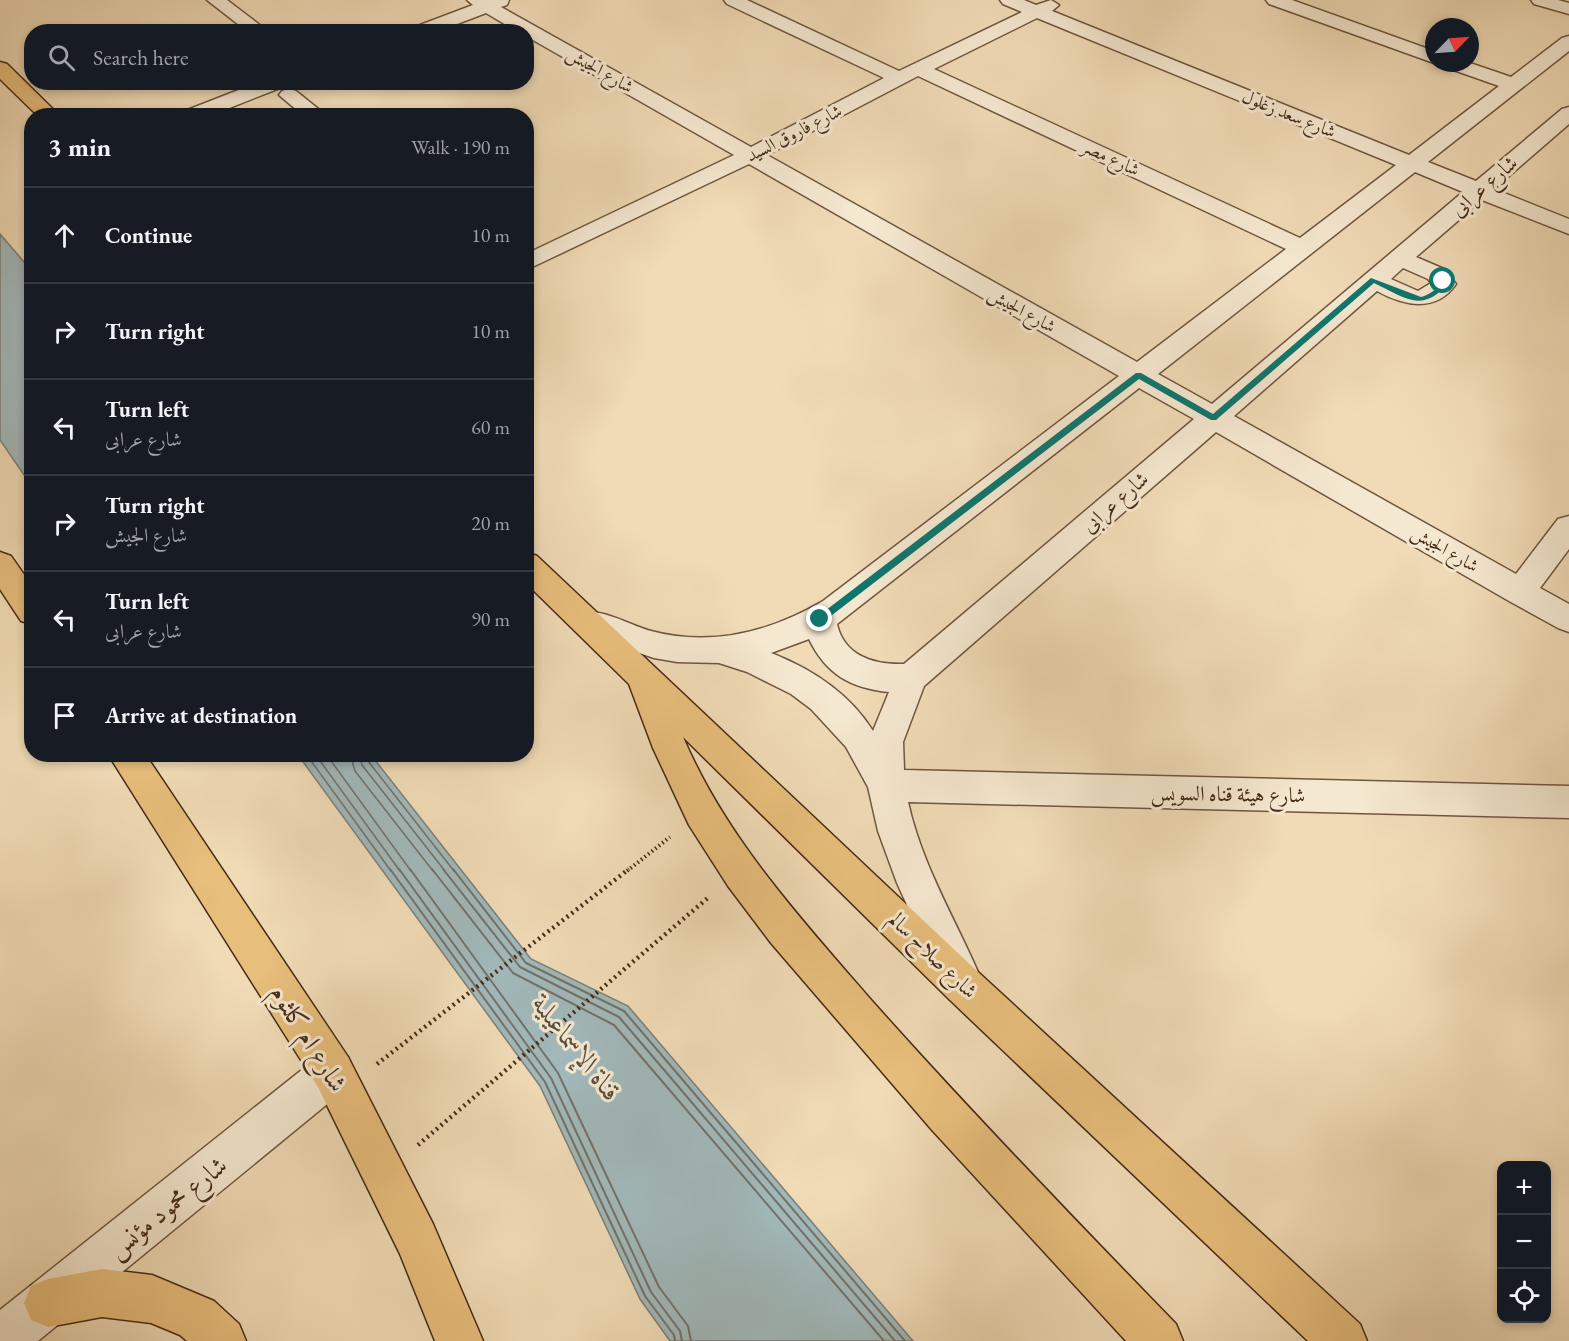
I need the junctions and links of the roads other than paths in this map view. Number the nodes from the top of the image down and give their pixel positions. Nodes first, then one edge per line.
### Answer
1 (216, 0) edge
2 (733, 0) edge
3 (1009, 0) edge
4 (1059, 0) edge
5 (1275, 0) edge
6 (1540, 0) edge
7 (489, 2) edge
8 (1569, 9) edge
9 (1036, 11) junction
10 (249, 24) edge
11 (437, 24) edge
12 (526, 24) edge
13 (534, 29) edge
14 (1569, 42) edge
15 (1425, 54) edge
16 (0, 69) edge
17 (919, 69) junction
18 (1477, 72) edge
19 (899, 78) junction
20 (1514, 85) junction
21 (280, 90) edge
22 (285, 90) edge
23 (41, 108) edge
24 (217, 108) edge
25 (307, 108) edge
26 (1564, 132) edge
27 (749, 156) junction
28 (1412, 164) junction
29 (1492, 190) junction
30 (1569, 227) edge
31 (1303, 248) junction
32 (1399, 258) junction
33 (534, 259) edge
34 (1374, 280) junction
35 (1138, 375) junction
36 (1213, 418) junction
37 (1569, 527) edge
38 (0, 564) edge
39 (534, 572) edge
40 (1520, 592) junction
41 (24, 600) edge
42 (820, 619) junction
43 (1569, 619) edge
44 (588, 623) junction
45 (716, 650) junction
46 (641, 672) junction
47 (911, 678) junction
48 (130, 762) edge
49 (886, 786) junction
50 (1569, 802) edge
51 (964, 986) junction
52 (338, 1082) junction
53 (48, 1303) junction
54 (0, 1341) edge
55 (222, 1341) edge
56 (459, 1341) edge
57 (1159, 1341) edge
58 (1343, 1341) edge

1 - 10 street
2 - 19 street
3 - 9 street, شارع سعد زغلول
4 - 9 street, شارع فاروق السيد
5 - 15 street
6 - 8 street
7 - 11 street
7 - 12 street, شارع الجيش
9 - 17 street, شارع فاروق السيد
9 - 28 street, شارع سعد زغلول
13 - 27 street, شارع الجيش
14 - 20 street
16 - 23 highway
17 - 19 street, شارع فاروق السيد
17 - 31 street, شارع مصر
18 - 20 street
19 - 27 street, شارع فاروق السيد
20 - 28 street
21 - 24 street
22 - 25 street
26 - 29 street, شارع عرابى
27 - 33 street, شارع فاروق السيد
27 - 35 street, شارع الجيش
28 - 29 street, شارع سعد زغلول
28 - 31 street
29 - 30 street, شارع سعد زغلول
29 - 32 street, شارع عرابى
31 - 35 street
32 - 34 street, شارع عرابى
32 - 34 street
34 - 36 street, شارع عرابى
35 - 36 street, شارع الجيش
35 - 42 street
36 - 40 street, شارع الجيش
36 - 47 street, شارع عرابى
37 - 40 street
38 - 41 highway
39 - 44 highway, شارع صلاح سالم
40 - 43 street, شارع الجيش
42 - 45 street
42 - 47 street
44 - 45 street
44 - 46 highway, شارع صلاح سالم
45 - 49 street
46 - 51 highway, شارع صلاح سالم
46 - 57 highway
47 - 49 street, شارع عرابى
48 - 52 highway, شارع ام كلثوم
49 - 50 street, شارع هيئة قناه السويس
49 - 51 street, شارع عرابى
51 - 58 highway, شارع صلاح سالم
52 - 53 street, شارع محمود مؤنس
52 - 56 highway, شارع ام كلثوم
53 - 54 street, شارع محمود مؤنس
53 - 55 highway

